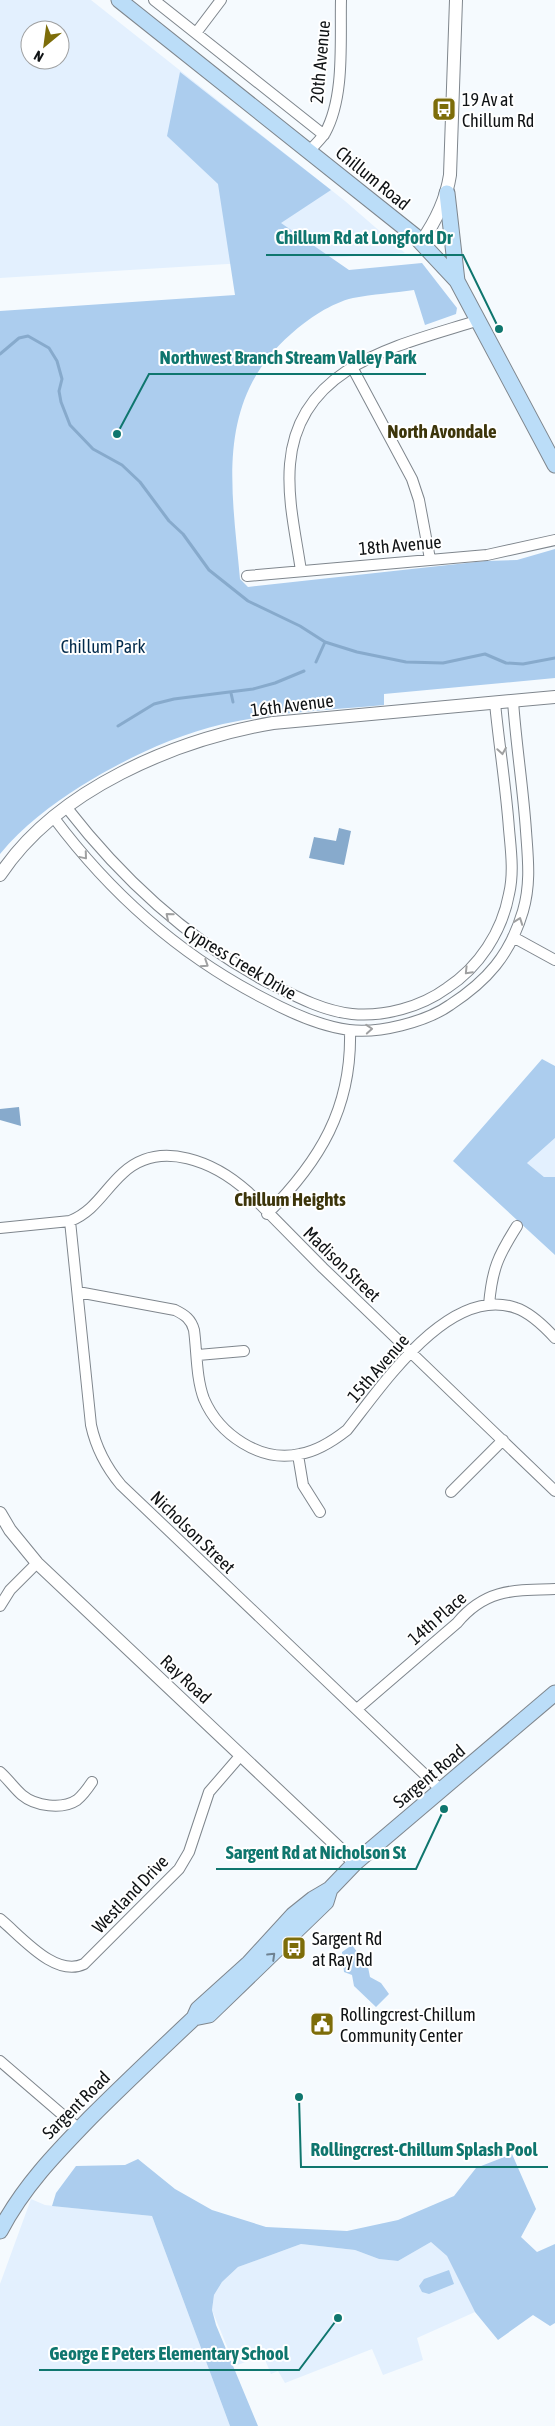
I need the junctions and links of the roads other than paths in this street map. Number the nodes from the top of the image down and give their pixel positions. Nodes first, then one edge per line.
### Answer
1 (119, 0) edge
2 (154, 0) edge
3 (221, 0) edge
4 (342, 0) edge
5 (456, 0) edge
6 (196, 33) junction
7 (324, 135) junction
8 (310, 150) junction
9 (447, 193) junction
10 (421, 242) junction
11 (457, 281) junction
12 (479, 320) junction
13 (352, 367) junction
14 (555, 465) edge
15 (555, 540) edge
16 (430, 559) junction
17 (301, 571) junction
18 (247, 576) dead end
19 (555, 697) edge
20 (513, 701) junction
21 (495, 703) junction
22 (67, 808) junction
23 (54, 818) junction
24 (0, 875) edge
25 (513, 937) junction
26 (555, 960) edge
27 (350, 1031) junction
28 (267, 1214) junction
29 (70, 1221) junction
30 (517, 1226) dead end
31 (0, 1228) edge
32 (78, 1292) junction
33 (489, 1305) junction
34 (555, 1338) edge
35 (409, 1351) junction
36 (244, 1352) dead end
37 (198, 1355) junction
38 (503, 1440) junction
39 (298, 1455) junction
40 (555, 1491) edge
41 (451, 1492) dead end
42 (320, 1512) dead end
43 (0, 1513) edge
44 (37, 1562) junction
45 (555, 1589) edge
46 (0, 1606) edge
47 (555, 1693) edge
48 (357, 1709) junction
49 (241, 1755) junction
50 (0, 1772) edge
51 (92, 1782) dead end
52 (441, 1790) junction
53 (355, 1863) junction
54 (0, 1918) edge
55 (0, 2060) edge
56 (79, 2129) junction
57 (0, 2231) edge

1 - 8 main road, Chillum Road
2 - 6 street, Chillum Road
3 - 6 street
4 - 7 street, 20th Avenue
5 - 9 street
6 - 7 street, Chillum Road
7 - 8 street, 20th Avenue
8 - 10 main road, Chillum Road
9 - 10 street
9 - 11 main road
10 - 11 main road, Chillum Road
11 - 12 main road, Chillum Road
12 - 13 street
12 - 14 main road, Chillum Road
13 - 16 street
13 - 17 street
15 - 16 street, 18th Avenue
16 - 17 street, 18th Avenue
17 - 18 street, 18th Avenue
19 - 20 street, 16th Avenue
20 - 21 street, 16th Avenue
25 -> 20 street, Cypress Creek Drive
21 - 22 street, 16th Avenue
21 -> 22 street, Cypress Creek Drive
22 - 23 street, 16th Avenue
23 - 24 street
23 -> 27 street, Cypress Creek Drive
25 - 26 street
27 -> 25 street, Cypress Creek Drive
27 - 28 street
28 - 29 street, Madison Street
28 - 35 street, Madison Street
29 - 31 street, Madison Street
29 - 32 street, Nicholson Street
30 - 33 street
32 - 37 street, 15th Avenue
32 - 48 street, Nicholson Street
33 - 34 street
33 - 35 street, 15th Avenue
35 - 38 street, Madison Street
35 - 39 street, 15th Avenue
36 - 37 street
37 - 39 street, 15th Avenue
38 - 40 street, Madison Street
38 - 41 street
39 - 42 street
43 - 44 street, Ray Road
44 - 46 street
44 - 49 street, Ray Road
45 - 48 street, 14th Place
47 - 52 main road, Sargent Road
48 - 52 street, Nicholson Street
49 - 53 street, Ray Road
49 - 54 street, Westland Drive
50 - 51 street
52 - 53 main road, Sargent Road
53 - 56 main road, Sargent Road
55 - 56 street
56 - 57 main road, Sargent Road

